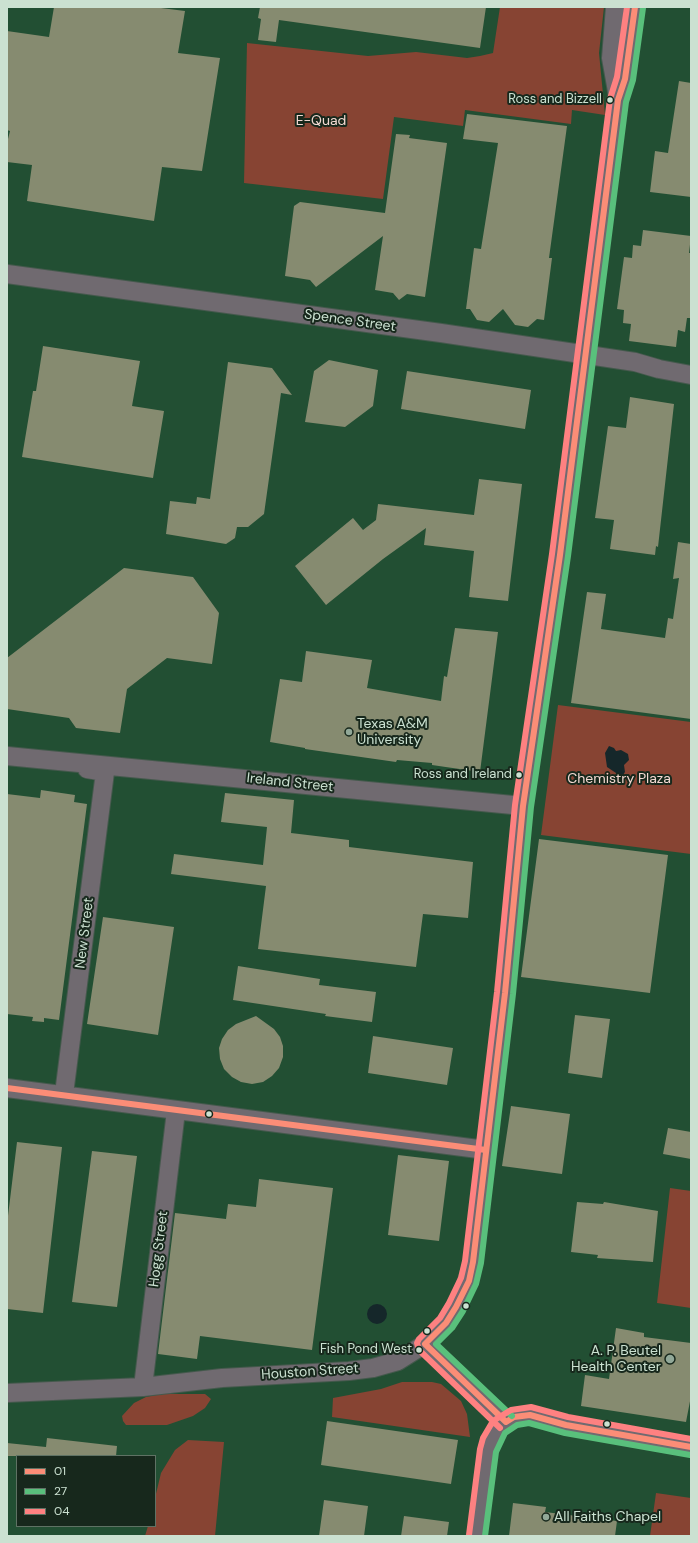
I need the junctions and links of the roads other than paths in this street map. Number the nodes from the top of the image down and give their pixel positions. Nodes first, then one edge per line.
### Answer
1 (615, 7) edge
2 (635, 7) edge
3 (618, 100) junction
4 (7, 274) edge
5 (585, 356) junction
6 (691, 375) edge
7 (7, 756) edge
8 (57, 760) junction
9 (105, 772) joint
10 (523, 806) junction
11 (7, 1088) edge
12 (64, 1094) junction
13 (176, 1111) junction
14 (486, 1150) junction
15 (425, 1344) junction
16 (143, 1387) junction
17 (7, 1393) edge
18 (506, 1422) junction
19 (691, 1447) edge
20 (477, 1536) edge

1 - 3 street
2 - 3 street
3 - 5 street, Houston Street
4 - 5 street, Spence Street
5 - 6 street, Spence Street
5 - 10 street, Houston Street
7 - 8 street, Ireland Street
8 - 9 street, Ireland Street
8 - 10 street, Ireland Street
9 - 12 street, New Street
10 - 14 street, Houston Street
11 - 12 street
12 - 13 street
13 - 14 street
13 - 16 street, Hogg Street
14 - 15 street, Houston Street
15 - 16 street, Houston Street
15 - 18 street
16 - 17 street, Houston Street
18 - 19 street
18 - 20 street

